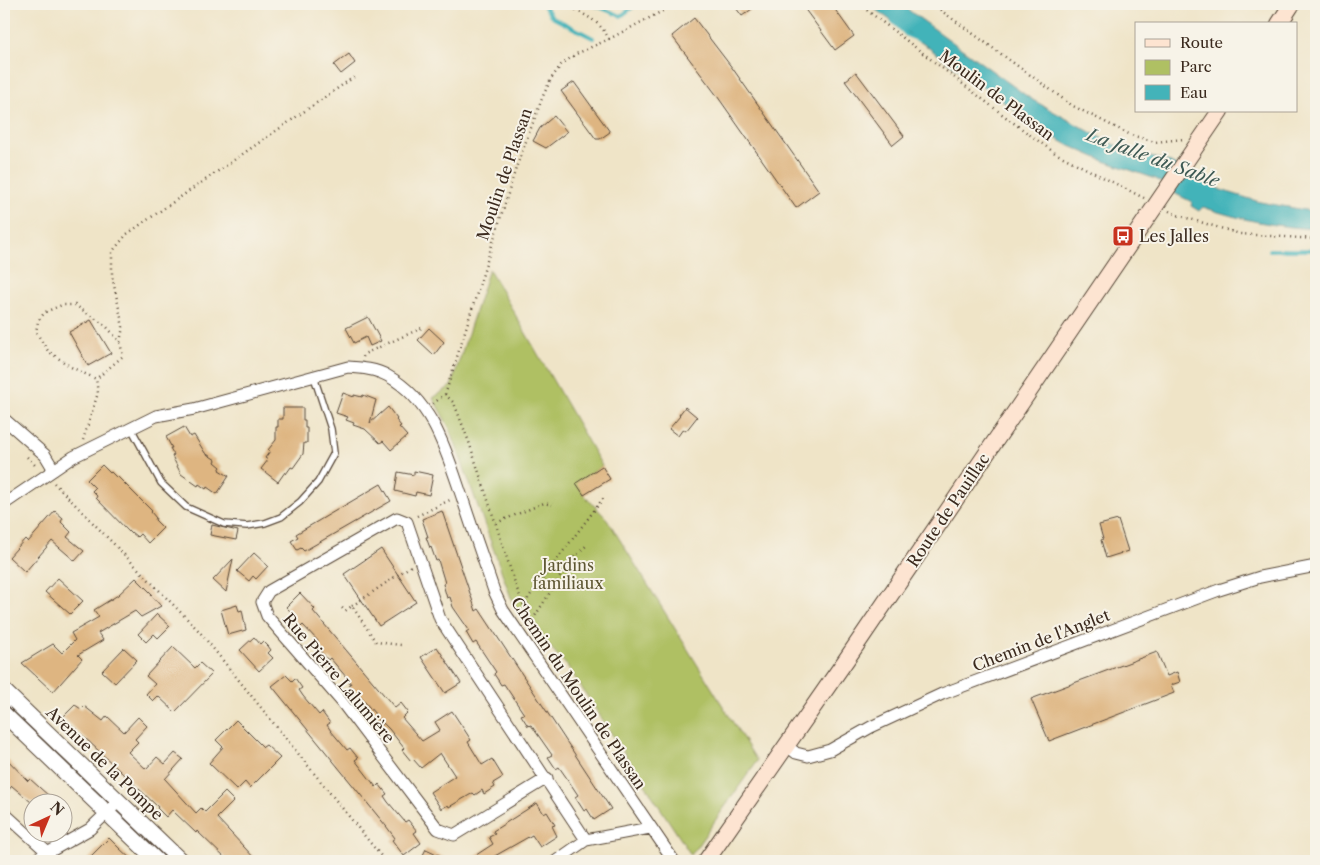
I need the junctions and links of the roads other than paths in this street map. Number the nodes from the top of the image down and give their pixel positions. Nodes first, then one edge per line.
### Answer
1 (1292, 4) edge
2 (1280, 22) edge
3 (1219, 112) edge
4 (314, 376) junction
5 (4, 418) edge
6 (132, 428) junction
7 (50, 472) junction
8 (4, 504) edge
9 (1316, 566) edge
10 (4, 690) edge
11 (4, 714) edge
12 (786, 745) junction
13 (547, 778) junction
14 (119, 801) junction
15 (4, 813) edge
16 (107, 814) junction
17 (650, 828) junction
18 (586, 840) junction
19 (47, 852) junction
20 (33, 861) edge
21 (157, 861) edge
22 (181, 861) edge
23 (556, 861) edge
24 (674, 861) edge
25 (706, 861) edge

1 - 2 main road
3 - 12 main road, Route de Pauillac
4 - 6 street, Chemin du Moulin de Plassan
4 - 6 lane
4 - 17 street, Chemin du Moulin de Plassan
5 - 7 street
6 - 7 street, Chemin du Moulin de Plassan
7 - 8 street, Chemin du Moulin de Plassan
9 - 12 street, Chemin de l'Anglet
10 - 14 street, Avenue de la Pompe
11 - 16 street
12 - 25 main road, Route de Pauillac
13 - 13 street, Rue Pierre Lalumière
13 - 18 street
14 - 16 street
14 - 22 street, Avenue de la Pompe
15 - 19 street
16 - 19 street
16 - 21 street
17 - 18 street
17 - 24 street, Chemin du Moulin de Plassan
18 - 23 street
19 - 20 street

